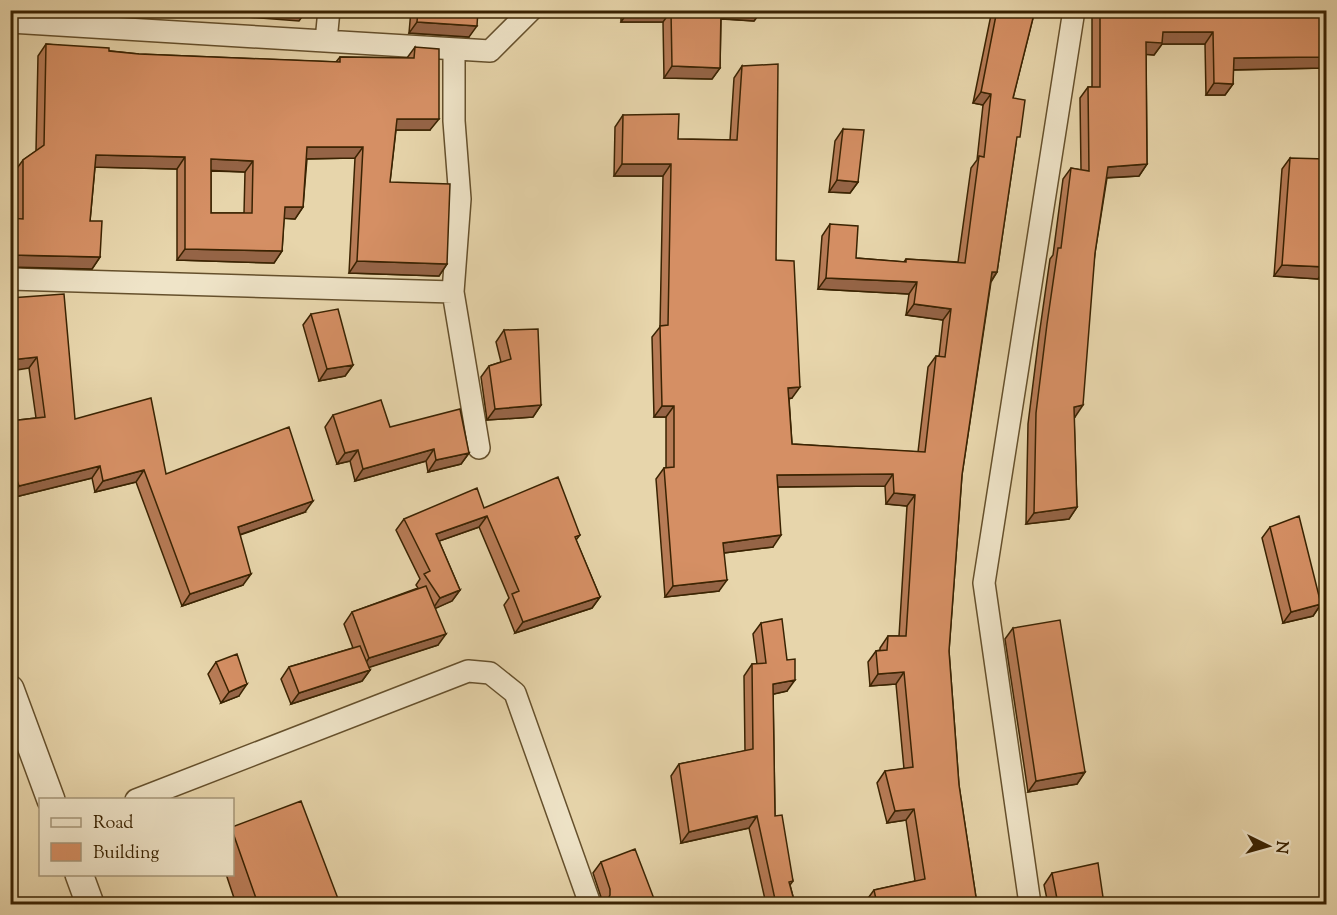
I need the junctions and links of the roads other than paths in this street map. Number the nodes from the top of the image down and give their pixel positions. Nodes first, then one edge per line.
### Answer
1 (329, 10) edge
2 (531, 10) edge
3 (1074, 10) edge
4 (17, 18) edge
5 (326, 41) junction
6 (454, 49) junction
7 (10, 279) edge
8 (453, 292) junction
9 (479, 448) dead end
10 (10, 689) edge
11 (50, 798) edge
12 (141, 798) edge
13 (79, 876) edge
14 (90, 904) edge
15 (590, 904) edge
16 (1030, 904) edge

1 - 5 street
2 - 6 street
3 - 16 street
4 - 5 street
5 - 6 street
6 - 8 street
7 - 8 street
8 - 9 street
10 - 11 street
12 - 15 street
13 - 14 street

